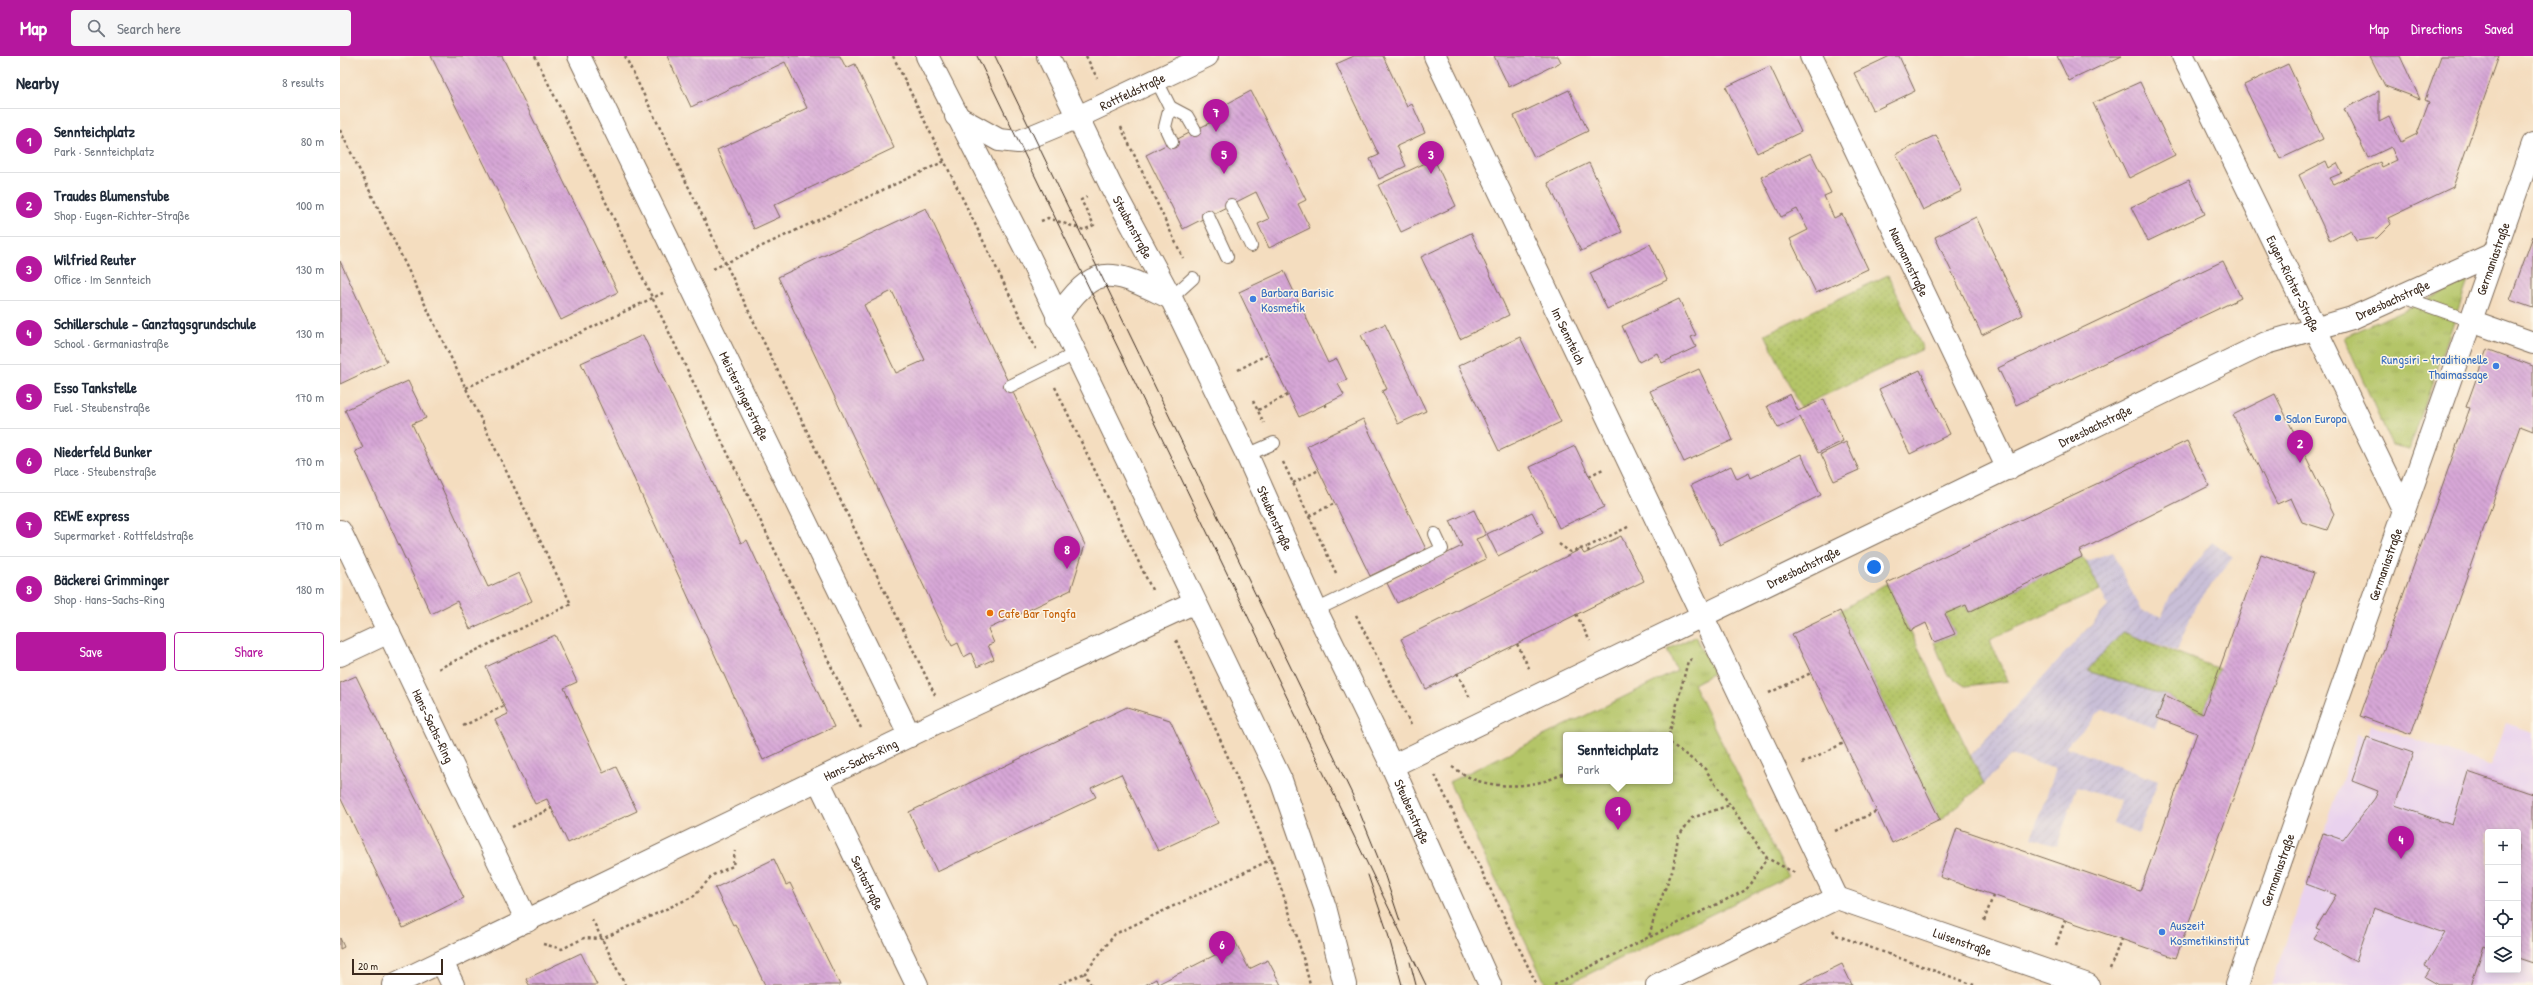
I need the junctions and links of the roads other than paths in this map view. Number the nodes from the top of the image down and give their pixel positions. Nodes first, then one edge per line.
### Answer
1 (579, 56) edge
2 (927, 56) edge
3 (1048, 56) edge
4 (1207, 56) edge
5 (1435, 56) edge
6 (1811, 56) edge
7 (2183, 56) edge
8 (1157, 81) junction
9 (1170, 106) junction
10 (956, 116) junction
11 (1078, 117) junction
12 (1195, 130) dead end
13 (1172, 142) dead end
14 (2533, 144) edge
15 (1231, 204) dead end
16 (1208, 216) dead end
17 (1251, 246) dead end
18 (2495, 253) junction
19 (1227, 257) dead end
20 (1193, 278) road end
21 (2400, 295) junction
22 (1171, 298) junction
23 (1057, 318) junction
24 (2471, 321) junction
25 (2316, 329) junction
26 (2533, 343) edge
27 (1075, 354) junction
28 (1010, 386) dead end
29 (1274, 443) road end
30 (1247, 455) junction
31 (2008, 469) junction
32 (2404, 511) junction
33 (340, 531) edge
34 (1435, 534) dead end
35 (1195, 602) junction
36 (1316, 610) junction
37 (1703, 616) junction
38 (389, 632) junction
39 (340, 655) edge
40 (910, 736) junction
41 (1392, 766) junction
42 (818, 780) junction
43 (1828, 903) junction
44 (527, 921) junction
45 (442, 962) junction
46 (393, 985) edge
47 (453, 985) edge
48 (917, 985) edge
49 (1345, 985) edge
50 (1490, 985) edge
51 (1657, 985) edge
52 (2088, 985) edge
53 (2237, 985) edge

1 - 40 street, Meistersingerstraße
2 - 10 street
3 - 11 street, Steubenstraße
4 - 8 street, Rottfeldstraße
5 - 37 street, Im Sennteich
6 - 31 street, Naumannstraße
7 - 25 street, Eugen-Richter-Straße
8 - 9 lane
8 - 11 street, Rottfeldstraße
9 - 12 lane
9 - 13 lane
10 - 11 street, Rottfeldstraße
10 - 23 street
11 - 22 street, Steubenstraße
14 - 18 street, Germaniastraße
15 - 17 lane
16 - 19 lane
18 - 21 street, Dreesbachstraße
18 - 24 street, Germaniastraße
20 - 22 lane
21 - 24 lane
21 - 25 street, Dreesbachstraße
22 - 23 street
22 - 30 street, Steubenstraße
23 - 27 street
24 - 26 street
24 - 32 street, Germaniastraße
25 - 31 street, Dreesbachstraße
25 - 32 street, Eugen-Richter-Straße
27 - 28 lane
27 - 35 street
29 - 30 lane
30 - 36 street, Steubenstraße
31 - 37 street, Dreesbachstraße
32 - 53 street, Germaniastraße
33 - 38 street, Hans-Sachs-Ring
34 - 36 lane
35 - 40 street, Hans-Sachs-Ring
35 - 49 street
36 - 41 street, Steubenstraße
37 - 41 street, Dreesbachstraße
37 - 43 street, Im Sennteich
38 - 39 street
38 - 44 street, Hans-Sachs-Ring
40 - 42 street, Hans-Sachs-Ring
41 - 50 street, Steubenstraße
42 - 44 street, Hans-Sachs-Ring
42 - 48 street, Sentastraße
43 - 51 street
43 - 52 street, Luisenstraße
44 - 45 street, Hans-Sachs-Ring
45 - 46 street, Hans-Sachs-Ring
45 - 47 street

